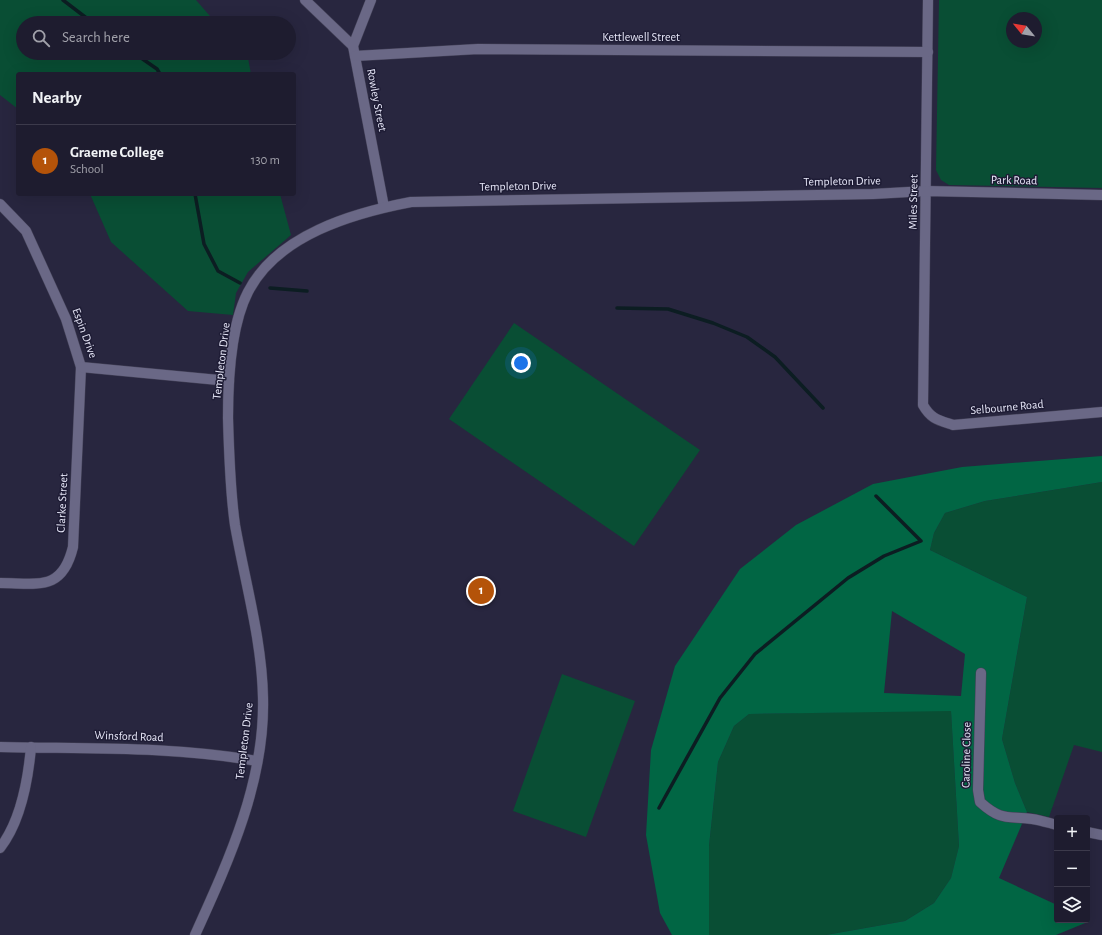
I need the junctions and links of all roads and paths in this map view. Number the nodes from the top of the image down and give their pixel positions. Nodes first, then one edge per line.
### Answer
1 (305, 0) edge
2 (371, 0) edge
3 (928, 0) edge
4 (354, 51) junction
5 (928, 52) junction
6 (926, 191) junction
7 (1102, 195) edge
8 (0, 204) edge
9 (384, 207) junction
10 (81, 367) junction
11 (229, 381) junction
12 (923, 405) joint
13 (1102, 412) edge
14 (0, 583) edge
15 (981, 673) dead end
16 (0, 747) edge
17 (31, 747) junction
18 (257, 761) junction
19 (1054, 824) edge
20 (1090, 833) edge
21 (1102, 835) edge
22 (0, 848) edge
23 (195, 935) edge

1 - 4 street
2 - 4 street
3 - 5 street, Miles Street
4 - 5 street, Kettlewell Street
4 - 9 street, Rowley Street
5 - 6 street, Miles Street
6 - 7 street, Park Road
6 - 9 street, Templeton Drive
6 - 12 street, Miles Street
8 - 10 street, Espin Drive
9 - 11 street, Templeton Drive
10 - 11 street, Espin Drive
10 - 14 street, Clarke Street
11 - 18 street, Templeton Drive
12 - 13 street, Selbourne Road
15 - 19 street, Caroline Close
16 - 17 street, Winsford Road
17 - 18 street, Winsford Road
17 - 22 street
18 - 23 street, Templeton Drive
20 - 21 street

